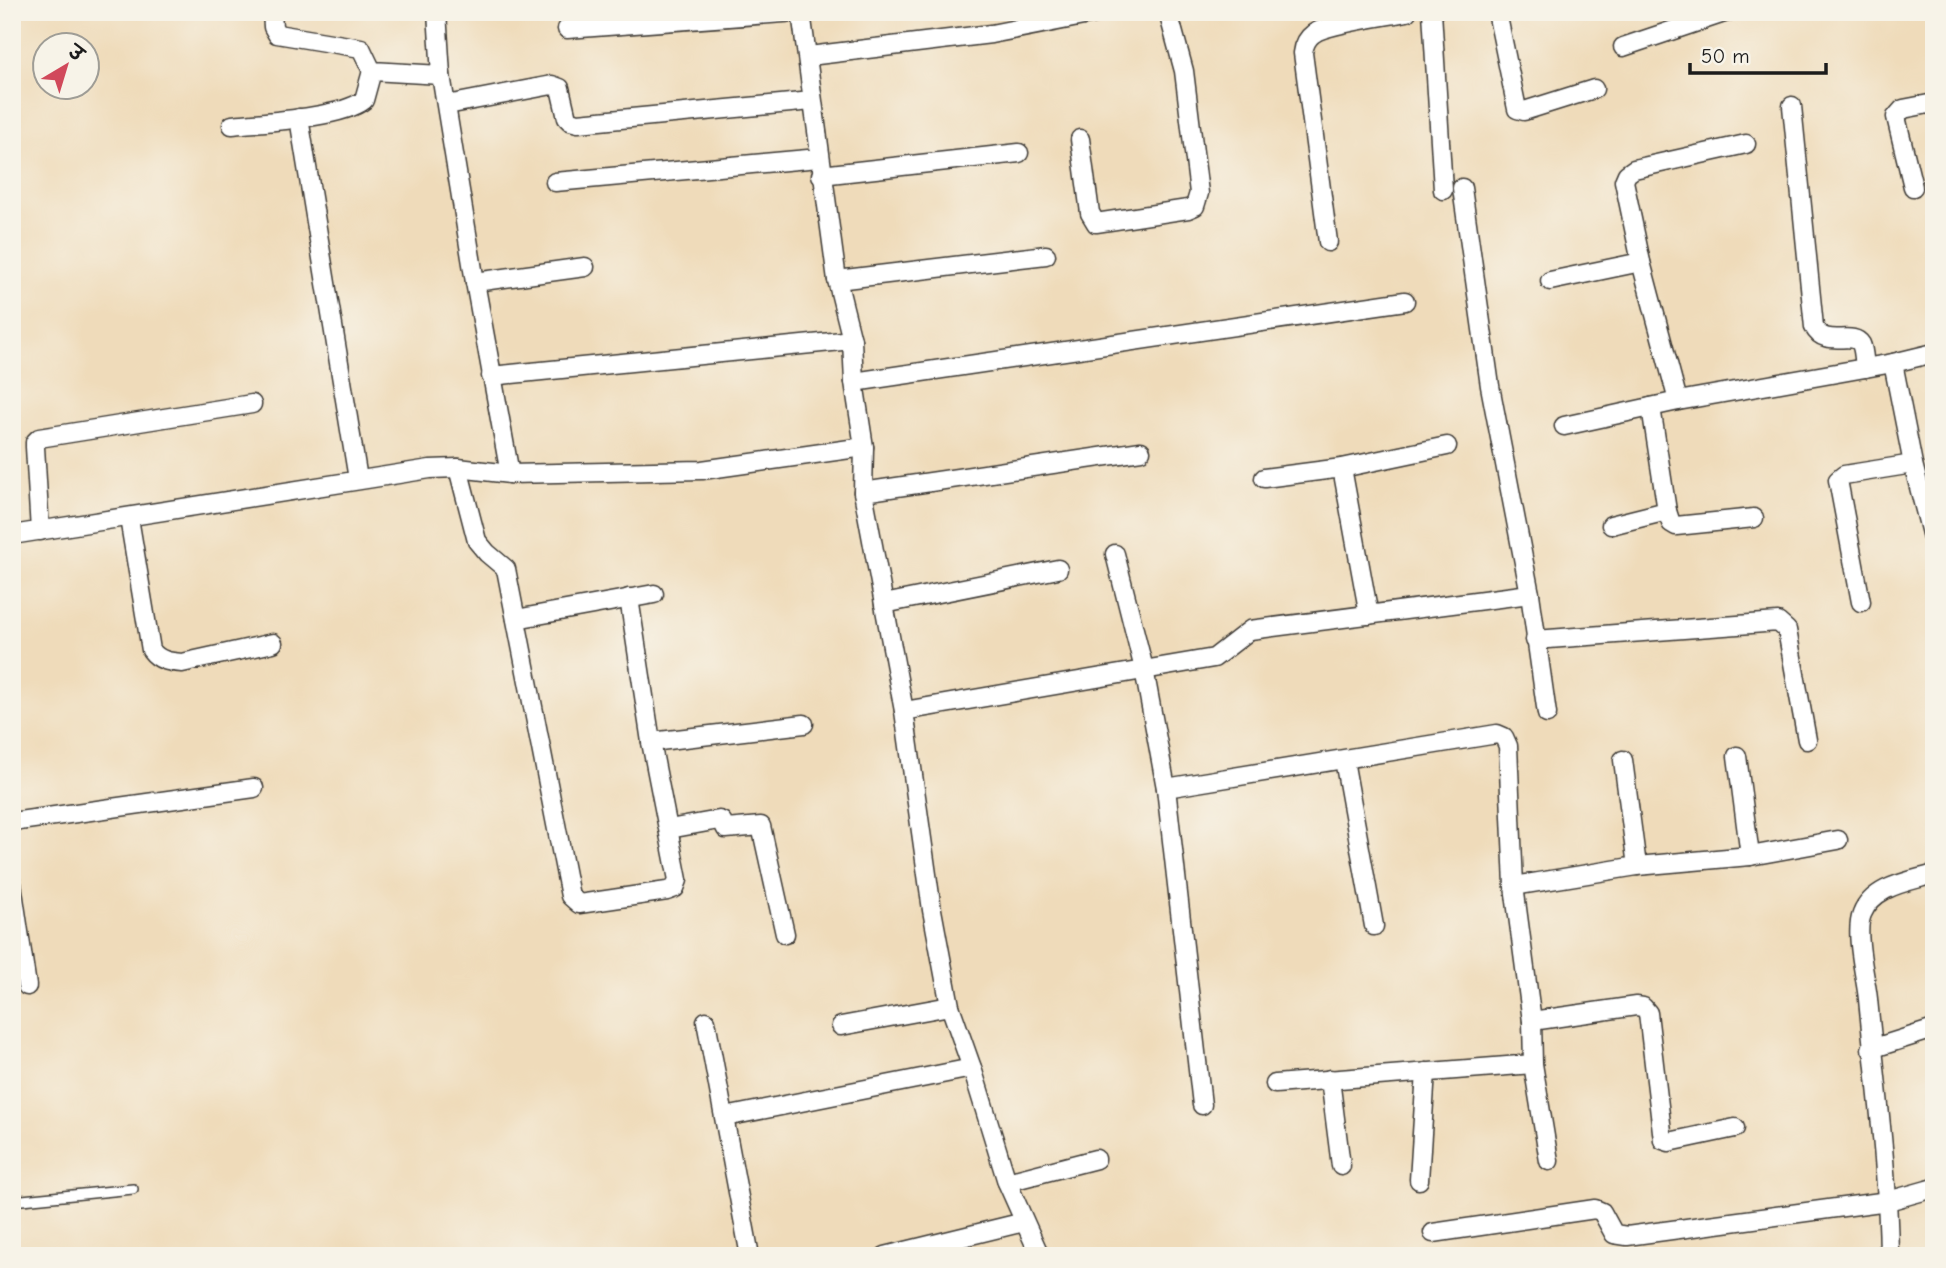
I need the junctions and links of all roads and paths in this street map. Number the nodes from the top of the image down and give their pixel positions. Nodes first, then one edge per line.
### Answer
1 (272, 12) edge
2 (437, 12) edge
3 (799, 12) edge
4 (1104, 12) edge
5 (1168, 12) edge
6 (1407, 12) edge
7 (1432, 12) edge
8 (1497, 12) edge
9 (1727, 12) edge
10 (567, 29) dead end
11 (1623, 47) dead end
12 (808, 56) junction
13 (372, 71) junction
14 (441, 75) junction
15 (1594, 89) dead end
16 (812, 101) junction
17 (1934, 103) edge
18 (447, 105) junction
19 (1792, 106) dead end
20 (299, 118) junction
21 (232, 125) dead end
22 (1080, 139) dead end
23 (1746, 144) dead end
24 (1019, 153) dead end
25 (820, 167) junction
26 (555, 182) dead end
27 (1913, 187) dead end
28 (1462, 188) dead end
29 (1443, 190) dead end
30 (1328, 242) dead end
31 (1046, 255) dead end
32 (1641, 262) junction
33 (584, 267) dead end
34 (837, 280) junction
35 (1550, 281) dead end
36 (475, 282) junction
37 (1405, 301) dead end
38 (852, 340) junction
39 (1934, 353) edge
40 (1893, 363) junction
41 (1865, 368) junction
42 (491, 376) junction
43 (854, 383) junction
44 (1678, 401) junction
45 (252, 404) dead end
46 (1651, 407) junction
47 (1564, 426) dead end
48 (1447, 446) dead end
49 (864, 447) junction
50 (1141, 452) dead end
51 (1913, 464) junction
52 (458, 468) junction
53 (1342, 468) junction
54 (510, 474) junction
55 (1264, 478) dead end
56 (358, 479) junction
57 (863, 492) junction
58 (1667, 511) junction
59 (129, 518) junction
60 (1754, 518) dead end
61 (1611, 525) dead end
62 (40, 531) junction
63 (12, 535) edge
64 (1934, 545) edge
65 (1115, 554) dead end
66 (1058, 569) dead end
67 (654, 594) dead end
68 (1530, 594) junction
69 (629, 598) junction
70 (1861, 602) dead end
71 (884, 604) junction
72 (1369, 615) junction
73 (516, 619) junction
74 (1535, 640) junction
75 (273, 643) dead end
76 (1144, 669) junction
77 (904, 711) junction
78 (1548, 714) dead end
79 (804, 724) dead end
80 (1807, 740) dead end
81 (651, 742) junction
82 (1737, 755) dead end
83 (1344, 760) junction
84 (1623, 760) dead end
85 (254, 788) dead end
86 (1166, 788) junction
87 (12, 822) edge
88 (669, 829) junction
89 (1838, 840) dead end
90 (1749, 856) junction
91 (1637, 866) junction
92 (1934, 874) edge
93 (12, 884) edge
94 (1514, 886) junction
95 (1374, 926) dead end
96 (785, 934) dead end
97 (27, 986) dead end
98 (950, 1006) junction
99 (706, 1021) dead end
100 (1532, 1021) junction
101 (841, 1026) dead end
102 (1934, 1029) edge
103 (1871, 1049) junction
104 (1533, 1064) junction
105 (972, 1068) junction
106 (1426, 1072) junction
107 (1330, 1079) junction
108 (1275, 1084) dead end
109 (1202, 1105) dead end
110 (724, 1117) junction
111 (1735, 1128) dead end
112 (1096, 1159) dead end
113 (1549, 1161) dead end
114 (1341, 1166) dead end
115 (1419, 1180) dead end
116 (1007, 1182) junction
117 (1934, 1188) edge
118 (133, 1189) dead end
119 (12, 1201) edge
120 (1888, 1201) junction
121 (1024, 1222) junction
122 (1433, 1233) dead end
123 (750, 1256) edge
124 (885, 1256) edge
125 (1040, 1256) edge
126 (1889, 1256) edge

1 - 13 street
2 - 14 street
3 - 10 street
3 - 12 street
4 - 12 street
5 - 22 street
6 - 30 street
7 - 29 street
8 - 15 street
9 - 11 street
12 - 16 street
13 - 14 street
13 - 20 street
14 - 18 street
16 - 18 street
16 - 25 street
17 - 27 street
18 - 36 street
19 - 41 street
20 - 21 street
20 - 56 street
23 - 32 street
24 - 25 street
25 - 26 street
25 - 34 street
28 - 68 street
31 - 34 street
32 - 35 street
32 - 44 street
33 - 36 street
34 - 38 street
36 - 42 street
37 - 43 street
38 - 42 street
38 - 43 street
39 - 40 street
40 - 41 street
40 - 51 street
41 - 44 street
42 - 54 street
43 - 49 street
44 - 46 street
45 - 62 street
46 - 47 street
46 - 58 street
48 - 53 street
49 - 54 street
49 - 57 street
50 - 57 street
51 - 64 street
51 - 70 street
52 - 54 street
52 - 56 street
52 - 73 street
53 - 55 street
53 - 72 street
56 - 59 street
57 - 71 street
58 - 60 street
58 - 61 street
59 - 62 street
59 - 75 street
62 - 63 street
65 - 76 street
66 - 71 street
67 - 69 street
68 - 72 street
68 - 74 street
69 - 73 street
69 - 81 street
71 - 77 street
72 - 76 street
73 - 88 street
74 - 78 street
74 - 80 street
76 - 77 street
76 - 86 street
77 - 98 street
79 - 81 street
81 - 88 street
82 - 90 street
83 - 86 street
83 - 94 street
83 - 95 street
84 - 91 street
85 - 87 street
86 - 109 street
88 - 96 street
89 - 90 street
90 - 91 street
91 - 94 street
92 - 103 street
93 - 97 street
94 - 100 street
98 - 101 street
98 - 105 street
99 - 110 street
100 - 104 street
100 - 111 street
102 - 103 street
103 - 120 street
104 - 106 street
104 - 113 street
105 - 110 street
105 - 116 street
106 - 107 street
106 - 115 street
107 - 108 street
107 - 114 street
110 - 123 street
112 - 116 street
116 - 121 street
117 - 120 street
118 - 119 lane
120 - 122 street
120 - 126 street
121 - 124 street
121 - 125 street

